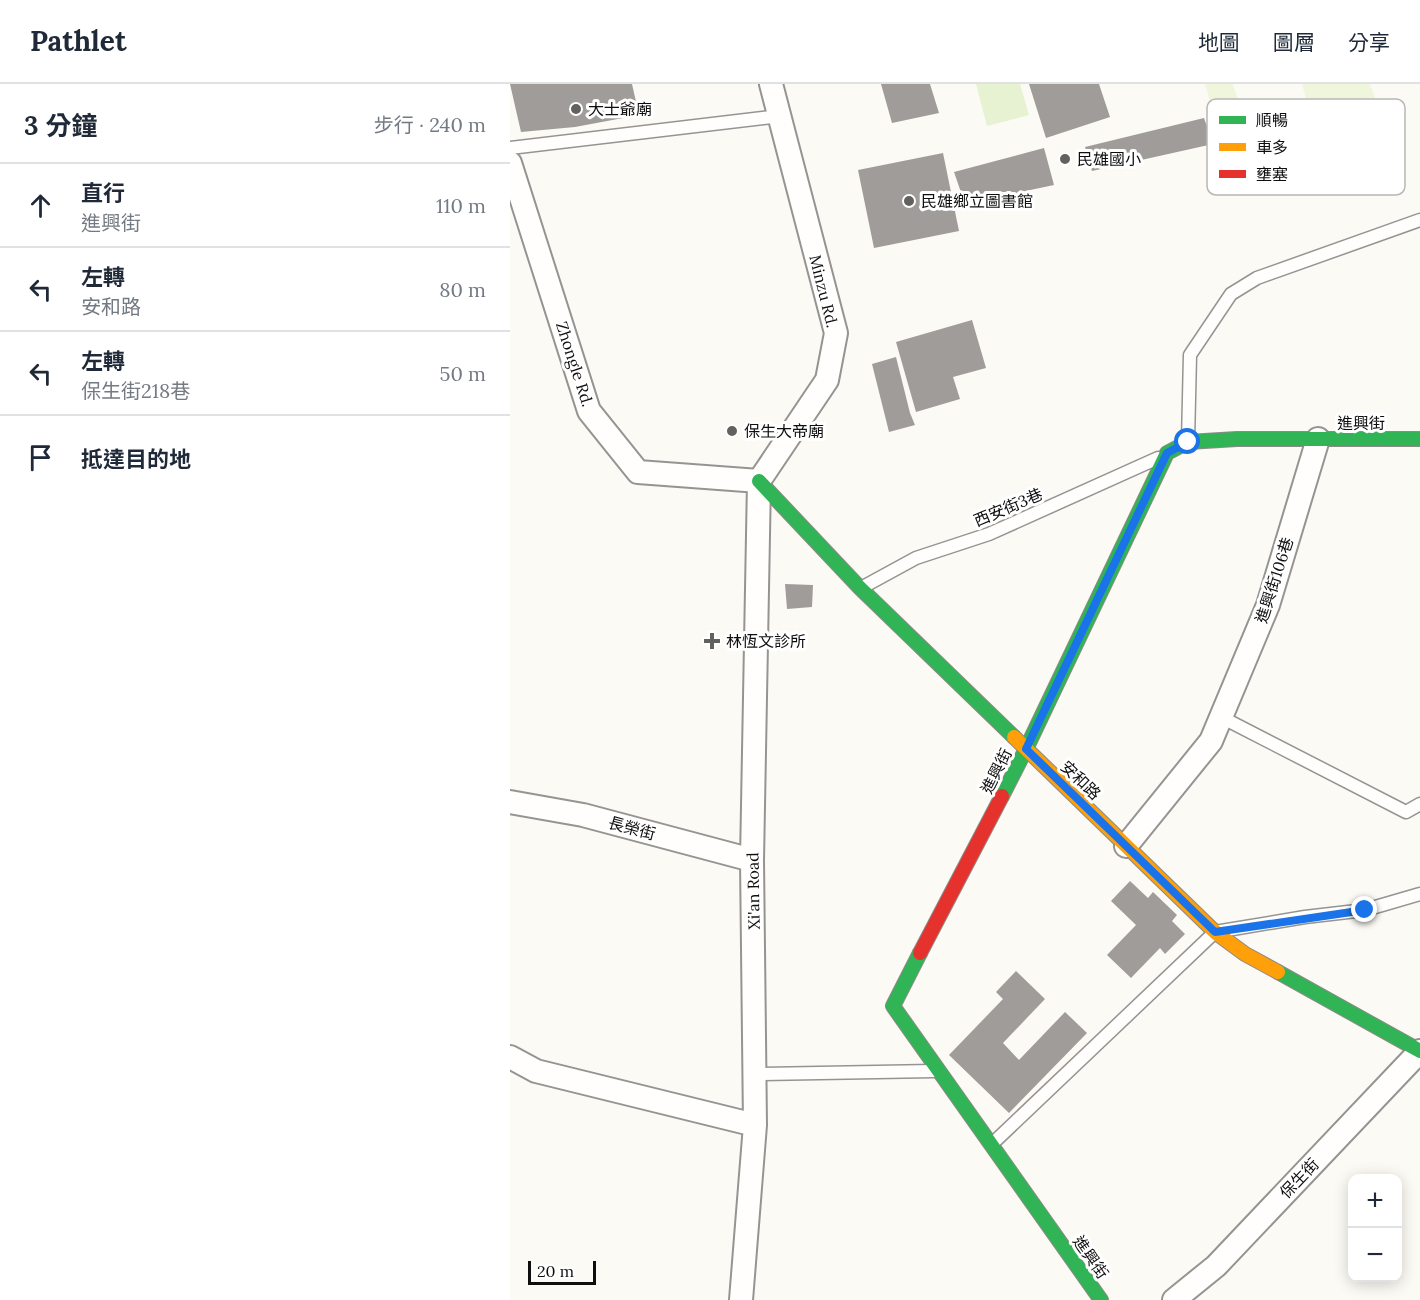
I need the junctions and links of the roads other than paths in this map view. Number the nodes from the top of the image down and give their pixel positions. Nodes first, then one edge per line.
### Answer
1 (771, 84) edge
2 (780, 116) junction
3 (510, 148) edge
4 (510, 163) edge
5 (1420, 220) edge
6 (1318, 439) junction
7 (1420, 439) edge
8 (1188, 442) junction
9 (1167, 453) junction
10 (759, 481) junction
11 (860, 588) junction
12 (1221, 717) junction
13 (1026, 749) junction
14 (510, 802) edge
15 (1420, 804) edge
16 (1126, 846) junction
17 (752, 860) junction
18 (1420, 894) edge
19 (1215, 932) junction
20 (1420, 1051) edge
21 (510, 1057) edge
22 (940, 1071) junction
23 (755, 1074) junction
24 (755, 1125) junction
25 (992, 1144) junction
26 (741, 1300) edge
27 (1101, 1300) edge
28 (1174, 1300) edge

1 - 2 street, Minzu Rd.
2 - 3 lane
2 - 10 street, Minzu Rd.
4 - 10 street, Zhongle Rd.
5 - 8 lane
6 - 7 street, 進興街
6 - 8 street, 進興街
6 - 12 street, 進興街106巷
8 - 9 street, 進興街
9 - 11 lane, 西安街3巷
9 - 13 street, 進興街
10 - 11 street, 安和路
10 - 17 street, Xi'an Road
11 - 13 street, 安和路
12 - 15 lane
12 - 16 street, 進興街106巷
13 - 16 street, 安和路
13 - 22 street, 進興街
14 - 17 street, 長榮街
16 - 19 street, 安和路
17 - 23 street, Xi'an Road
18 - 19 lane
19 - 20 street, 安和路
19 - 25 lane
20 - 28 street, 保生街
21 - 24 street
22 - 23 lane
22 - 25 street, 進興街
23 - 24 street, Xi'an Road
24 - 26 street, Xi'an Road
25 - 27 street, 進興街

